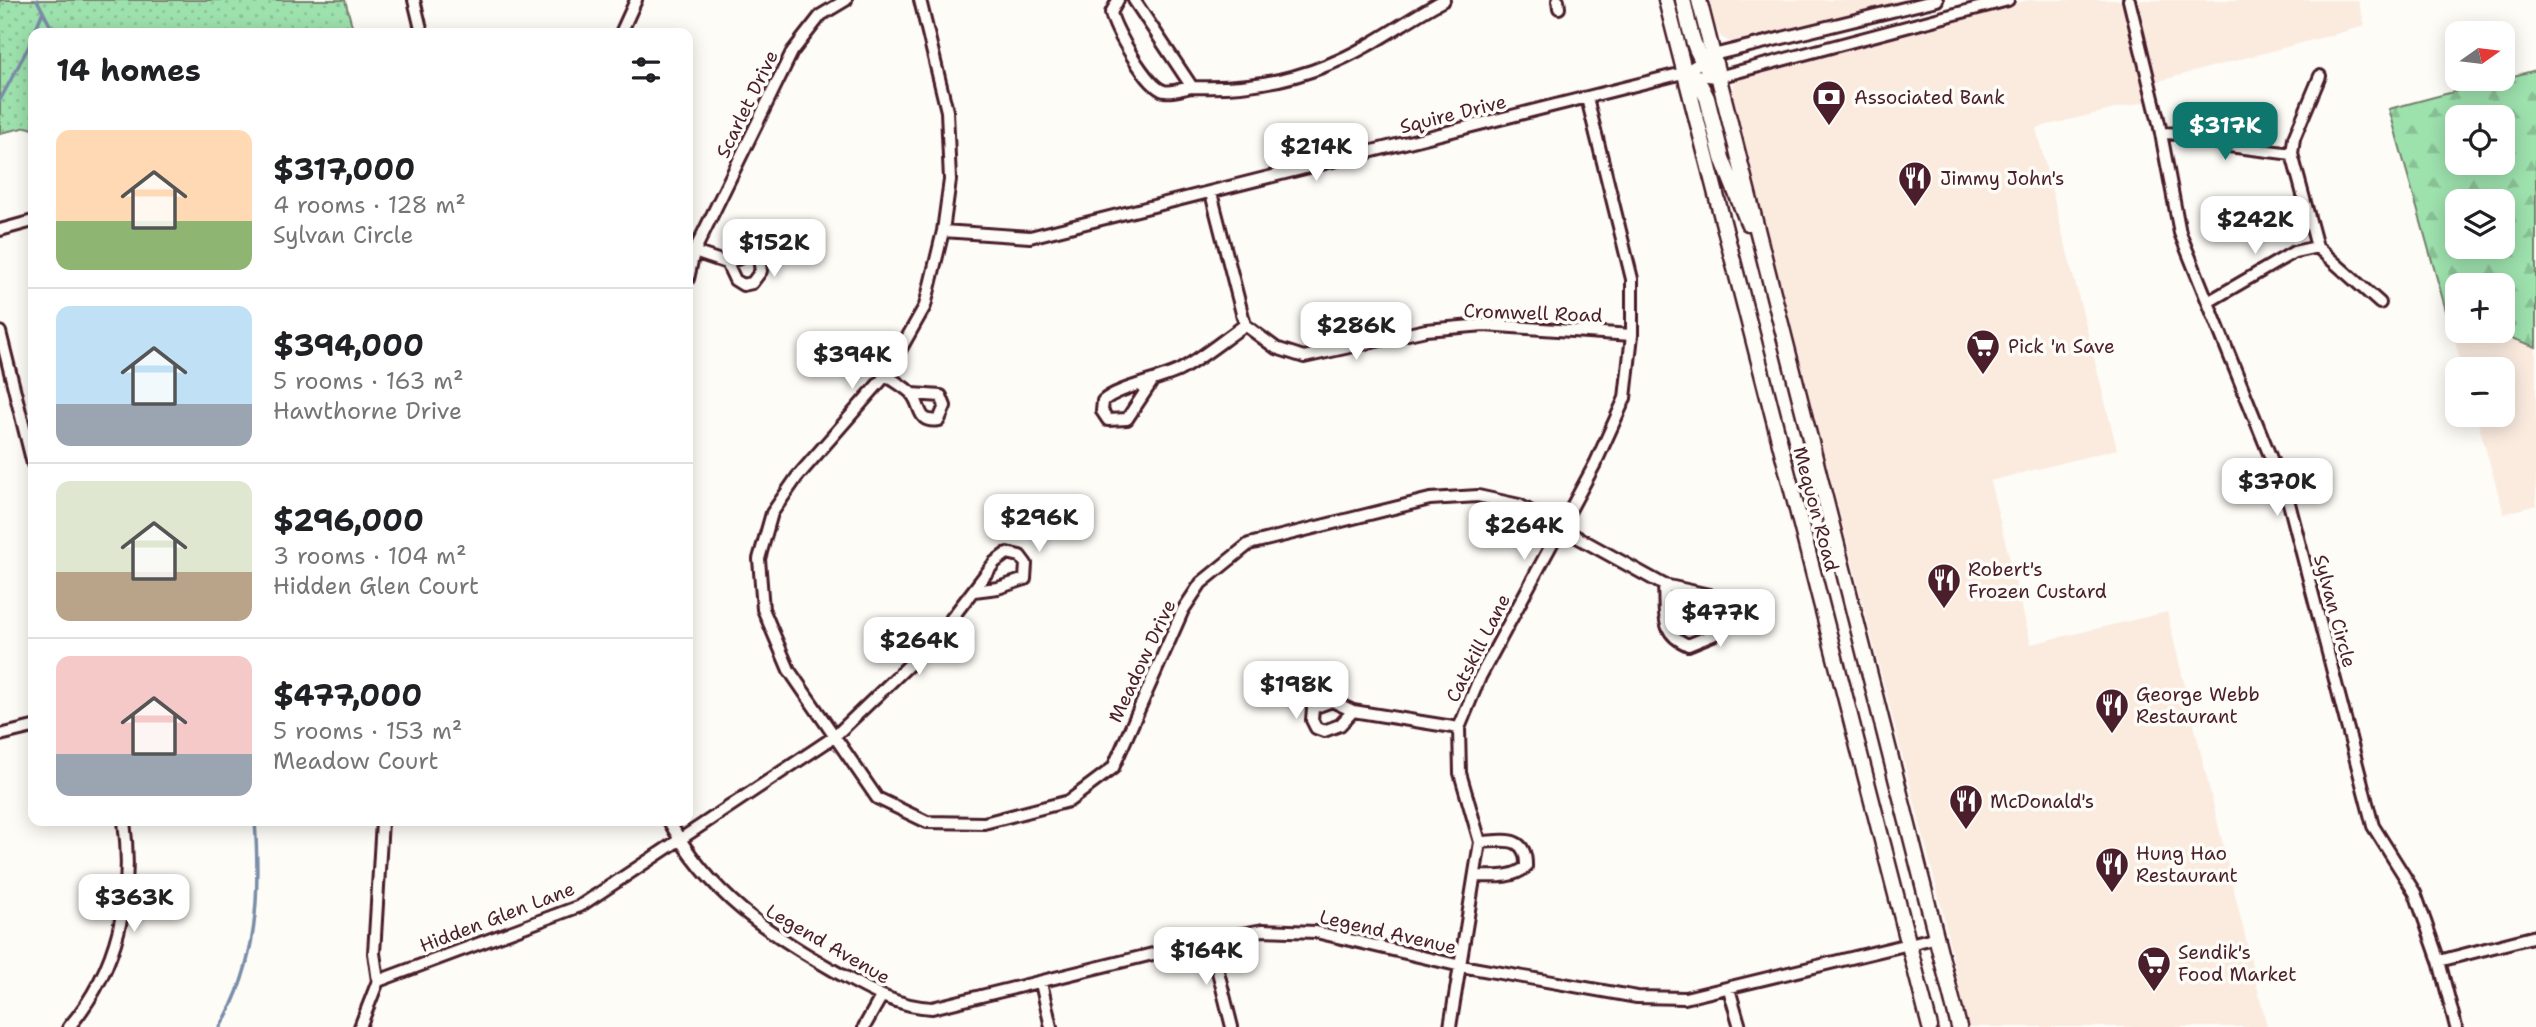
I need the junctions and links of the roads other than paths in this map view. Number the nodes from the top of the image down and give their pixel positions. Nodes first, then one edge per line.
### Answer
1 (414, 0) edge
2 (636, 0) edge
3 (846, 0) edge
4 (920, 0) edge
5 (1118, 0) edge
6 (1134, 0) edge
7 (1444, 0) edge
8 (1666, 0) edge
9 (1683, 0) edge
10 (1699, 0) edge
11 (1937, 0) edge
12 (2008, 0) edge
13 (2129, 0) edge
14 (421, 28) edge
15 (623, 28) edge
16 (1708, 59) junction
17 (1683, 73) junction
18 (2320, 76) dead end
19 (1718, 77) junction
20 (1192, 87) junction
21 (1587, 98) junction
22 (2161, 133) junction
23 (2292, 154) junction
24 (1211, 193) junction
25 (28, 222) edge
26 (0, 230) edge
27 (943, 231) junction
28 (2317, 247) junction
29 (694, 252) junction
30 (1762, 253) junction
31 (693, 256) edge
32 (727, 262) dead end
33 (2208, 302) junction
34 (2380, 303) dead end
35 (1245, 325) junction
36 (0, 332) edge
37 (1632, 335) junction
38 (886, 375) junction
39 (1151, 383) junction
40 (913, 394) dead end
41 (28, 444) edge
42 (1560, 528) junction
43 (1664, 585) junction
44 (974, 591) junction
45 (1353, 711) dead end
46 (28, 728) edge
47 (1458, 728) junction
48 (0, 735) edge
49 (834, 737) junction
50 (124, 826) edge
51 (382, 826) edge
52 (672, 826) edge
53 (679, 838) junction
54 (1480, 842) junction
55 (1475, 876) junction
56 (2536, 936) edge
57 (1938, 937) junction
58 (1210, 940) junction
59 (1909, 945) junction
60 (2439, 961) junction
61 (1461, 966) junction
62 (378, 981) junction
63 (1041, 983) junction
64 (1729, 989) junction
65 (881, 997) junction
66 (69, 1027) edge
67 (360, 1027) edge
68 (864, 1027) edge
69 (1051, 1027) edge
70 (1233, 1027) edge
71 (1450, 1027) edge
72 (1740, 1027) edge
73 (1930, 1027) edge
74 (1959, 1027) edge
75 (2455, 1027) edge

1 - 14 street
2 - 15 street
3 - 29 street, Scarlet Drive
4 - 27 street, Meadow Drive
5 - 20 street
6 - 20 street
7 - 20 street
8 - 17 main road, Mequon Road
9 - 16 main road
10 - 16 main road
11 - 16 street, Squire Drive
12 - 19 street, Squire Drive
13 - 22 street, Sylvan Circle
16 - 17 street, Squire Drive
16 - 19 main road
17 - 19 street, Squire Drive
17 - 21 street, Squire Drive
17 - 30 main road
17 - 59 main road, Mequon Road
18 - 23 street
19 - 30 main road, Mequon Road
21 - 24 street, Squire Drive
21 - 37 street, Catskill Lane
22 - 23 street
22 - 33 street, Sylvan Circle
23 - 28 street
24 - 27 street, Squire Drive
24 - 35 street
25 - 26 street
27 - 38 street, Meadow Drive
28 - 33 street
28 - 34 street
29 - 31 street, Scarlet Drive
29 - 32 street
30 - 57 main road, Mequon Road
33 - 60 street, Sylvan Circle
35 - 37 street, Cromwell Road
35 - 39 street
36 - 41 street
37 - 42 street, Catskill Lane
38 - 40 street
38 - 49 street, Meadow Drive
39 - 39 street
42 - 43 street, Meadow Drive
42 - 47 street, Catskill Lane
42 - 49 street, Meadow Drive
43 - 43 street, Meadow Drive
44 - 44 street, Hidden Glen Lane
44 - 49 street, Hidden Glen Lane
45 - 47 street
46 - 48 street
47 - 54 street, Catskill Lane
49 - 53 street, Hidden Glen Lane
50 - 66 street
51 - 62 street
52 - 53 street, Legend Avenue
53 - 62 street, Hidden Glen Lane
53 - 65 street, Legend Avenue
54 - 55 street, Catskill Lane
54 - 55 street
55 - 61 street, Catskill Lane
56 - 60 street
57 - 59 street, Legend Avenue
57 - 74 main road, Mequon Road
58 - 61 street, Legend Avenue
58 - 63 street, Legend Avenue
58 - 70 street
59 - 64 street, Legend Avenue
59 - 73 main road, Mequon Road
60 - 75 street, Sylvan Circle
61 - 64 street, Legend Avenue
61 - 71 street, Catskill Lane
62 - 67 street
63 - 65 street, Legend Avenue
63 - 69 street
64 - 72 street
65 - 68 street

